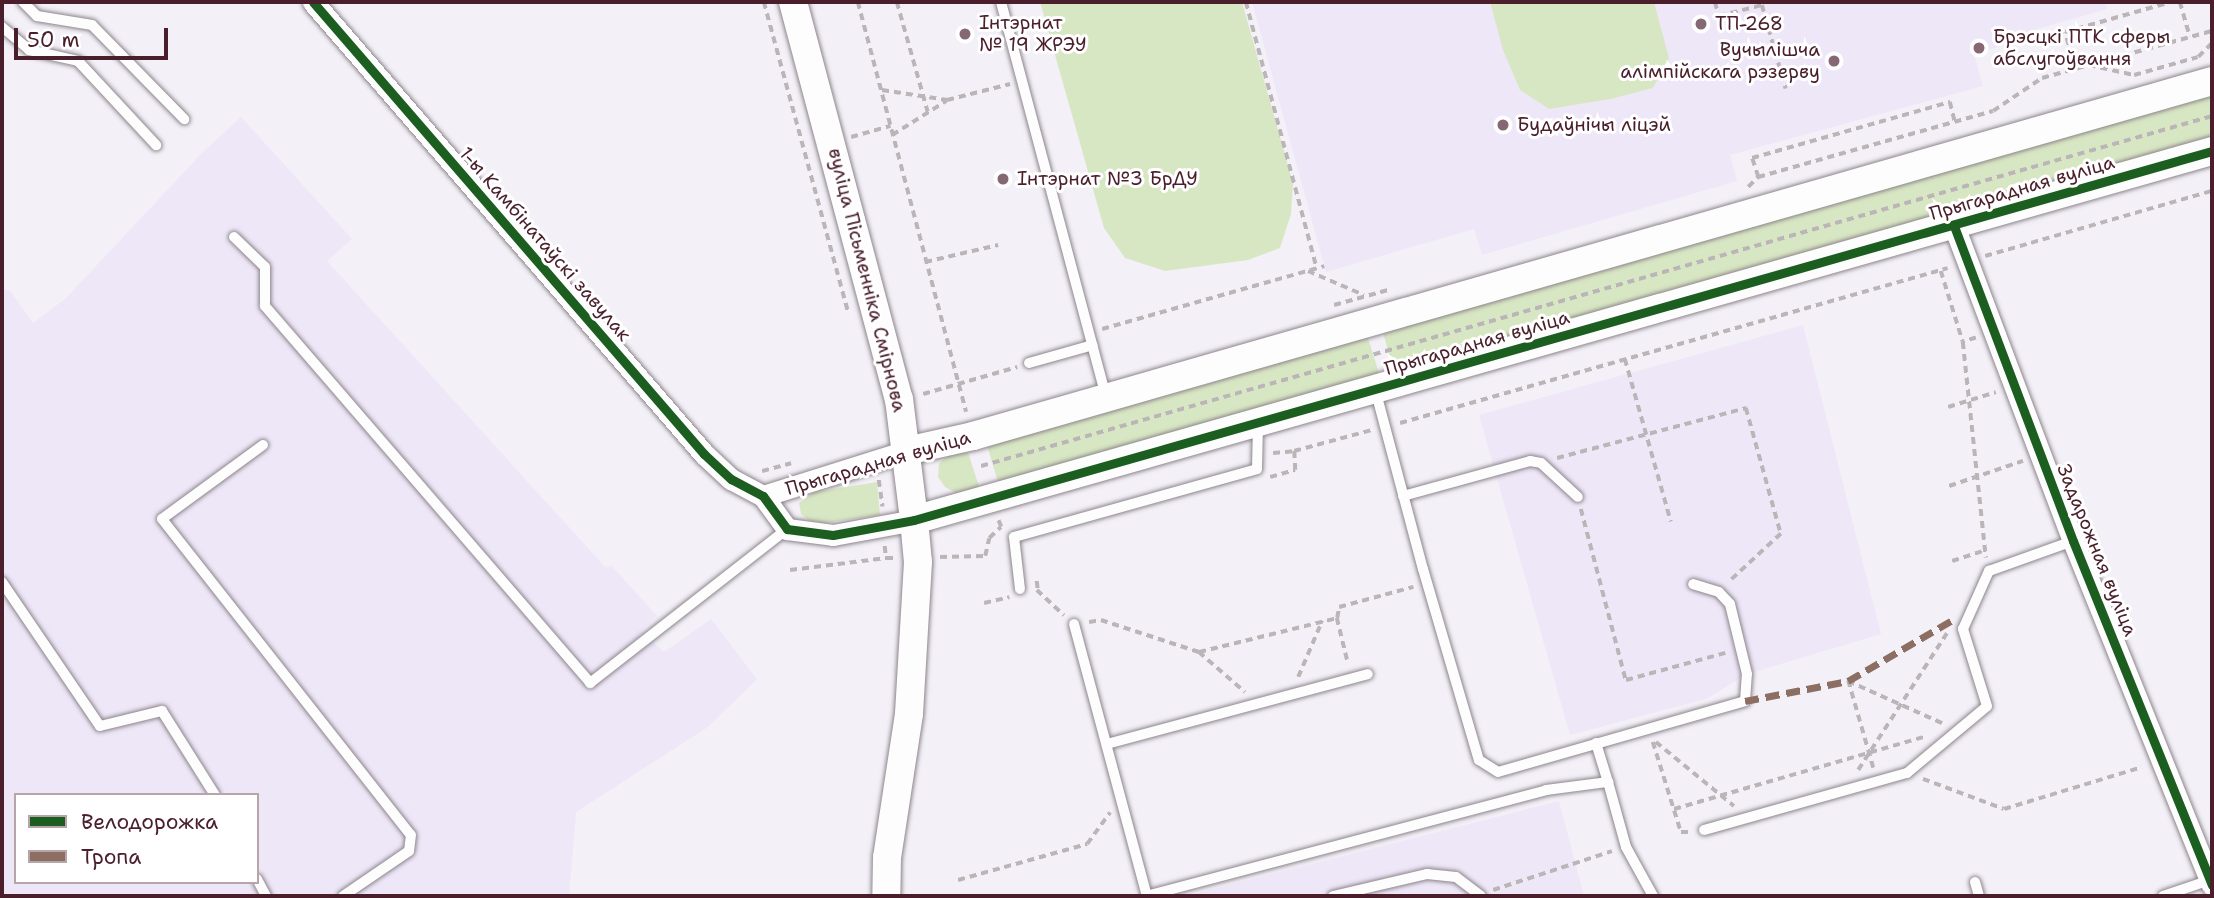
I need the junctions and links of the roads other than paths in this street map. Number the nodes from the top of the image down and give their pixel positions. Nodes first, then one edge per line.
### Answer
1 (23, 2) edge
2 (313, 2) edge
3 (793, 2) edge
4 (1001, 2) edge
5 (2, 27) edge
6 (2212, 80) edge
7 (184, 119) dead end
8 (156, 145) dead end
9 (2212, 151) edge
10 (1954, 226) junction
11 (234, 237) dead end
12 (1093, 345) junction
13 (1029, 363) dead end
14 (1376, 389) junction
15 (1106, 397) junction
16 (1258, 423) junction
17 (263, 444) dead end
18 (906, 451) junction
19 (763, 496) junction
20 (1403, 496) junction
21 (1578, 497) road end
22 (914, 520) junction
23 (787, 529) junction
24 (2073, 541) junction
25 (2, 582) edge
26 (1693, 584) dead end
27 (1021, 592) road end
28 (1074, 624) road end
29 (1368, 674) dead end
30 (1596, 743) junction
31 (1107, 744) junction
32 (1608, 782) junction
33 (214, 793) edge
34 (1704, 830) road end
35 (1975, 882) dead end
36 (2211, 883) edge
37 (1481, 895) edge
38 (343, 896) edge
39 (886, 896) edge
40 (1146, 896) edge
41 (1333, 896) edge
42 (1653, 896) edge
43 (1979, 896) edge
44 (2163, 896) edge

1 - 7 lane
2 - 19 street, 1-ы Камбінатаўскі завулак
3 - 18 street, вуліца Пісьменніка Смірнова
4 - 12 lane
5 - 8 lane
6 - 15 street, Прыгарадная вуліца
9 - 10 street, Прыгарадная вуліца
10 - 14 street, Прыгарадная вуліца
10 - 24 street, Задарожная вуліца
11 - 23 lane
12 - 13 lane
12 - 15 lane
14 - 16 street, Прыгарадная вуліца
14 - 20 lane
15 - 18 street, Прыгарадная вуліца
16 - 22 street, Прыгарадная вуліца
16 - 27 lane
17 - 38 lane
18 - 19 street, Прыгарадная вуліца
18 - 22 street, вуліца Пісьменніка Смірнова
19 - 23 street, Прыгарадная вуліца
20 - 21 lane
20 - 30 lane
22 - 23 street, Прыгарадная вуліца
22 - 39 street, вуліца Пісьменніка Смірнова
24 - 34 lane
24 - 36 street, Задарожная вуліца
25 - 33 lane
26 - 30 lane
28 - 31 lane
29 - 31 lane
30 - 32 lane
31 - 40 lane
32 - 40 lane
32 - 42 lane
35 - 43 lane
36 - 44 lane
37 - 41 lane

